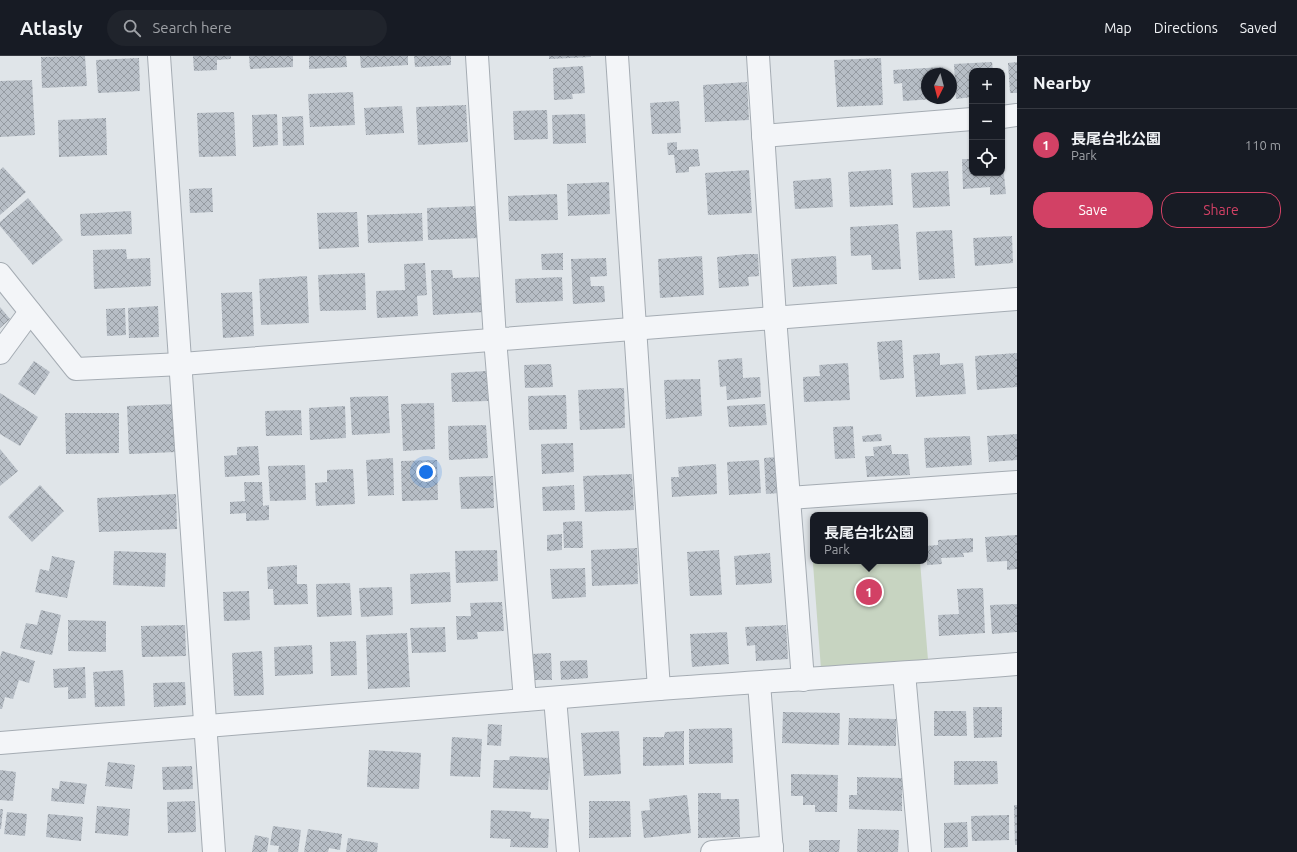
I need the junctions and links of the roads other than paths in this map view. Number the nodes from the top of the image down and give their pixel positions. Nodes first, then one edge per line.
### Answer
1 (159, 56) edge
2 (477, 56) edge
3 (617, 56) edge
4 (758, 56) edge
5 (1017, 115) edge
6 (1005, 117) edge
7 (969, 119) edge
8 (763, 136) junction
9 (0, 274) edge
10 (1017, 299) edge
11 (30, 312) junction
12 (775, 317) junction
13 (635, 328) junction
14 (495, 339) junction
15 (0, 354) edge
16 (182, 364) junction
17 (1017, 482) edge
18 (789, 498) junction
19 (1017, 664) edge
20 (904, 673) junction
21 (803, 680) junction
22 (759, 683) junction
23 (659, 689) junction
24 (555, 698) junction
25 (525, 700) junction
26 (206, 728) junction
27 (0, 742) edge
28 (772, 850) edge
29 (214, 852) edge
30 (568, 852) edge
31 (712, 852) edge
32 (920, 852) edge

1 - 16 street
2 - 14 street
3 - 13 street
4 - 8 street
5 - 6 street
7 - 8 street
8 - 12 street
9 - 11 street
10 - 12 street
11 - 15 street
11 - 16 street
12 - 13 street
12 - 18 street
13 - 14 street
13 - 23 street
14 - 16 street
14 - 25 street
16 - 26 street
17 - 18 street
18 - 21 street
19 - 20 street
20 - 21 street
20 - 32 street
21 - 22 street
22 - 23 street
22 - 28 street
23 - 24 street
24 - 25 street
24 - 30 street
25 - 26 street
26 - 27 street
26 - 29 street
28 - 31 street

